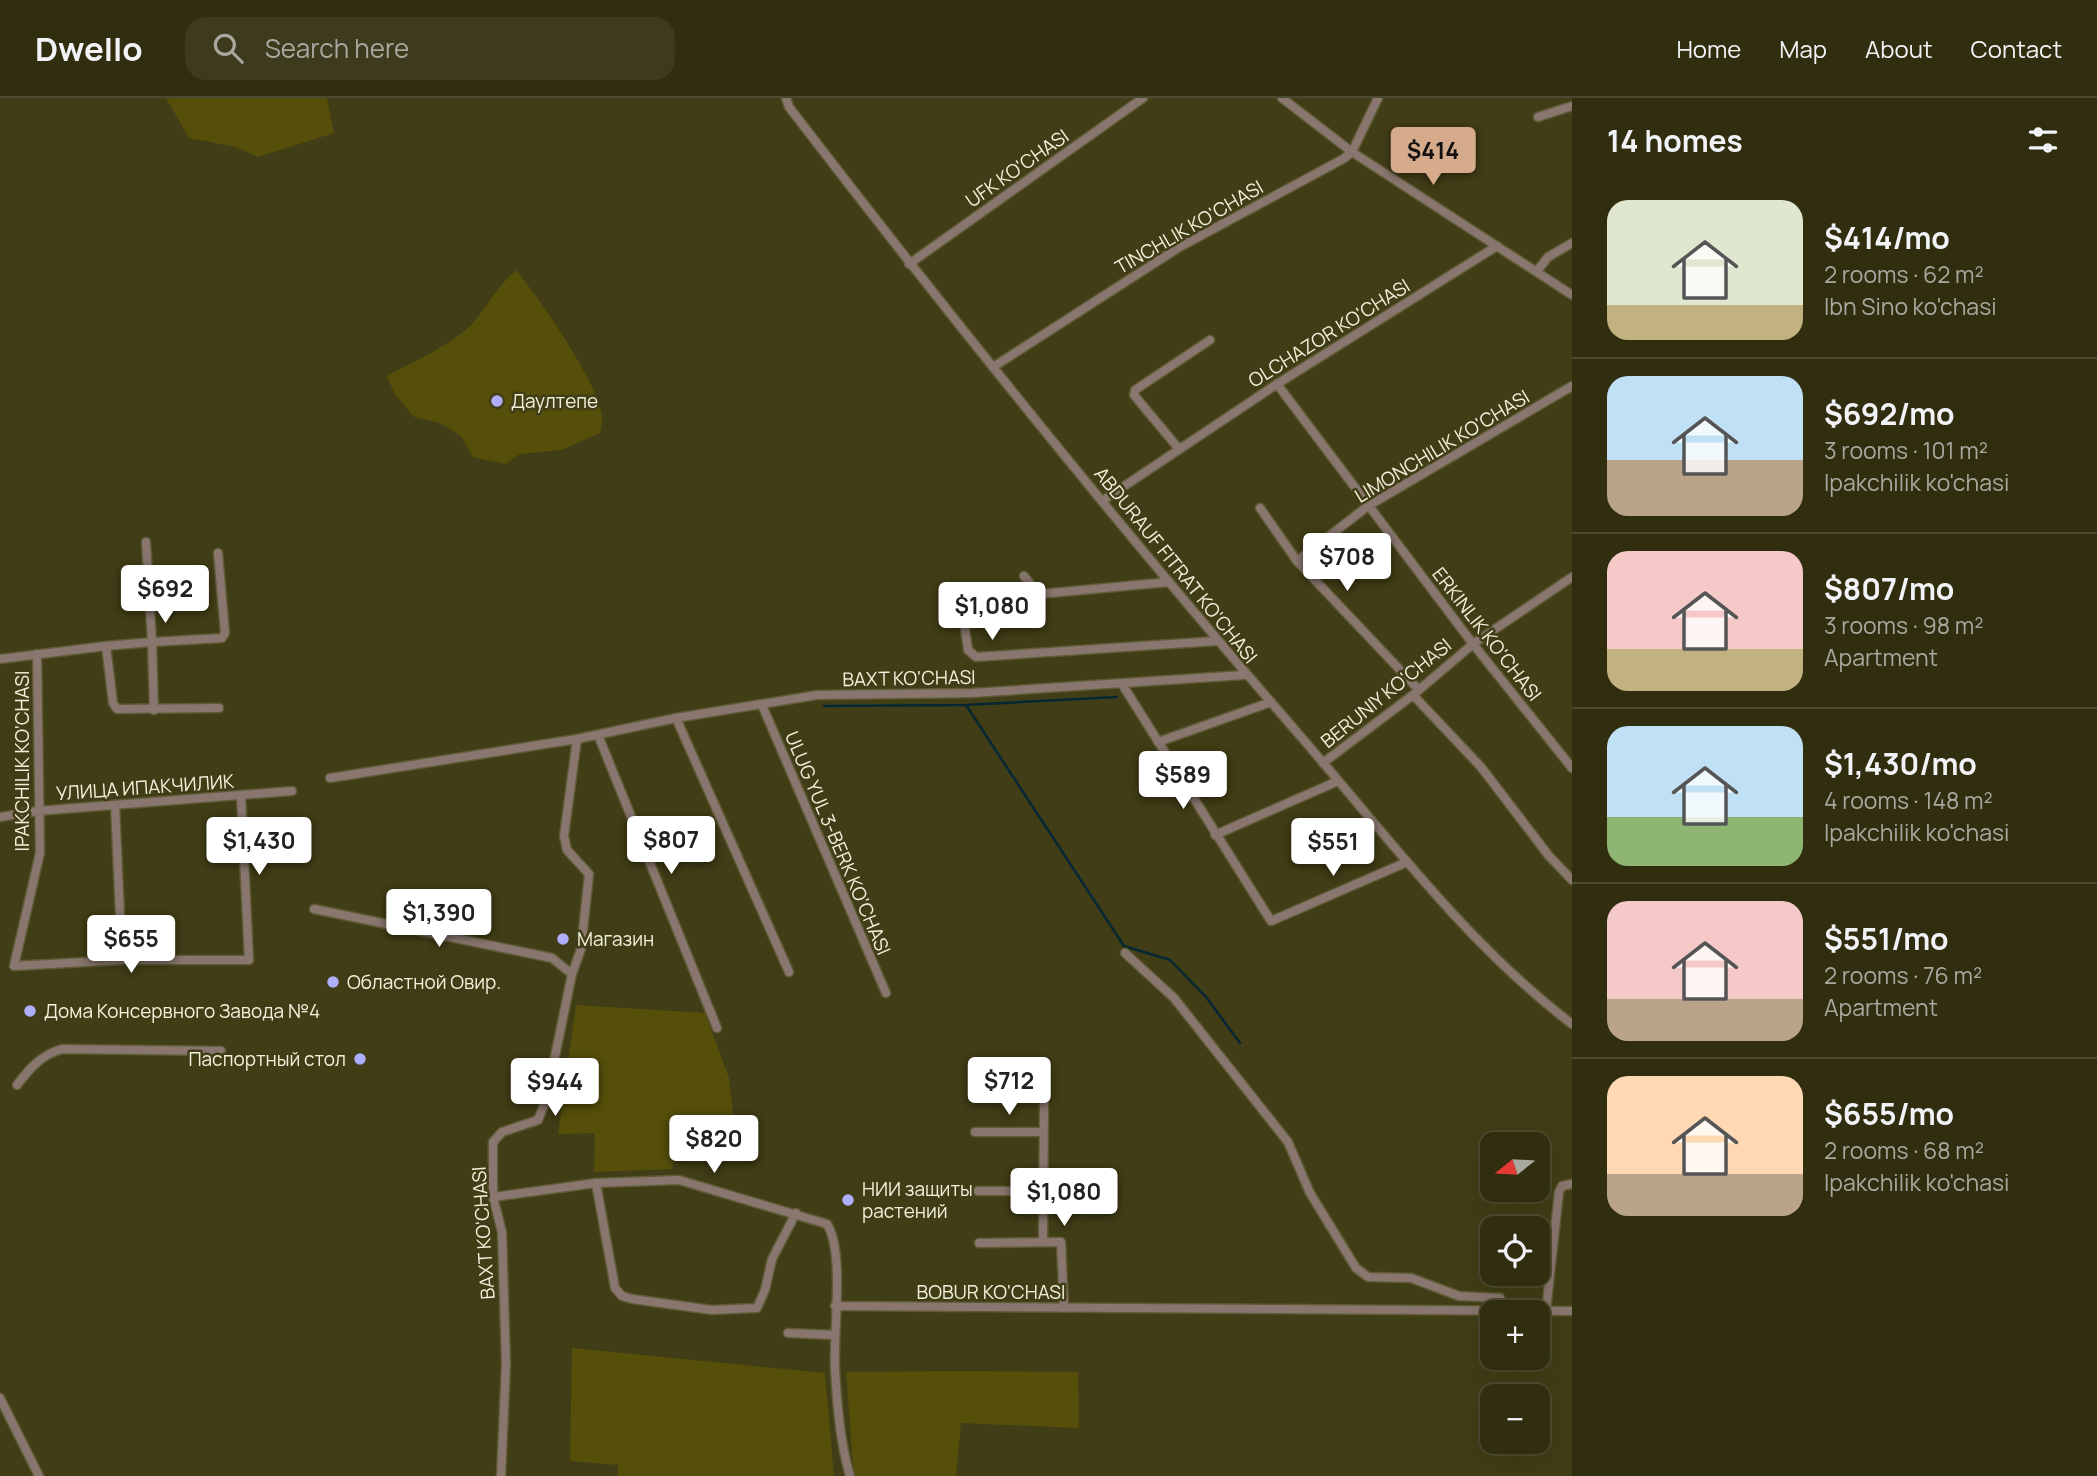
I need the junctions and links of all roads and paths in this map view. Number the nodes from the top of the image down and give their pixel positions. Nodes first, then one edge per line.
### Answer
1 (786, 98) edge
2 (1143, 98) edge
3 (1282, 98) edge
4 (1378, 98) edge
5 (1572, 106) edge
6 (1538, 117) dead end
7 (1352, 152) junction
8 (1572, 243) edge
9 (1497, 246) junction
10 (909, 264) junction
11 (1537, 271) junction
12 (1572, 295) edge
13 (1210, 340) dead end
14 (993, 367) junction
15 (1277, 384) junction
16 (1572, 386) edge
17 (1179, 449) junction
18 (1102, 501) junction
19 (1368, 506) junction
20 (1260, 508) dead end
21 (146, 542) dead end
22 (218, 553) dead end
23 (1297, 561) junction
24 (1024, 576) dead end
25 (1572, 577) edge
26 (1169, 582) junction
27 (1039, 595) junction
28 (1217, 641) junction
29 (152, 642) junction
30 (1473, 644) junction
31 (107, 646) junction
32 (37, 654) junction
33 (0, 659) edge
34 (1245, 675) junction
35 (1122, 684) junction
36 (1416, 692) junction
37 (1271, 702) junction
38 (762, 705) junction
39 (219, 708) dead end
40 (154, 710) junction
41 (676, 718) junction
42 (598, 735) junction
43 (577, 739) junction
44 (1158, 742) junction
45 (1323, 763) junction
46 (1572, 768) edge
47 (330, 778) dead end
48 (1338, 780) junction
49 (292, 791) dead end
50 (241, 796) junction
51 (115, 805) junction
52 (37, 811) junction
53 (0, 817) edge
54 (1215, 835) junction
55 (1408, 862) junction
56 (1572, 880) edge
57 (314, 909) dead end
58 (1125, 953) dead end
59 (122, 960) junction
60 (789, 972) dead end
61 (572, 974) junction
62 (886, 993) dead end
63 (1572, 1024) edge
64 (717, 1028) dead end
65 (221, 1051) dead end
66 (17, 1086) dead end
67 (1044, 1102) dead end
68 (975, 1132) dead end
69 (1043, 1132) junction
70 (596, 1183) junction
71 (1572, 1184) edge
72 (978, 1191) dead end
73 (1043, 1191) junction
74 (493, 1197) junction
75 (796, 1213) junction
76 (1043, 1242) junction
77 (979, 1243) dead end
78 (1501, 1300) edge
79 (1547, 1300) edge
80 (835, 1306) junction
81 (1064, 1308) junction
82 (1480, 1311) edge
83 (1550, 1311) edge
84 (1572, 1311) edge
85 (788, 1333) dead end
86 (835, 1335) junction
87 (0, 1398) edge
88 (39, 1476) edge
89 (501, 1476) edge
90 (850, 1476) edge

1 - 10 street, ABDURAUF FITRAT KO'CHASI
2 - 10 street, UFK KO'CHASI
3 - 7 street
4 - 7 street
5 - 6 street
7 - 9 street
7 - 14 street, TINCHLIK KO'CHASI
8 - 11 street
9 - 11 street
9 - 15 street, OLCHAZOR KO'CHASI
10 - 14 street, ABDURAUF FITRAT KO'CHASI
11 - 12 street
13 - 17 street
14 - 18 street, ABDURAUF FITRAT KO'CHASI
15 - 17 street, OLCHAZOR KO'CHASI
15 - 19 street, ERKINLIK KO'CHASI
16 - 19 street, LIMONCHILIK KO'CHASI
17 - 18 street, OLCHAZOR KO'CHASI
18 - 26 street, ABDURAUF FITRAT KO'CHASI
19 - 23 street, LIMONCHILIK KO'CHASI
19 - 30 street, ERKINLIK KO'CHASI
20 - 23 street
21 - 29 street
22 - 29 street, IPAKCHILIK KO'CHASI
23 - 36 street
24 - 27 street
25 - 30 street, BERUNIY KO'CHASI
26 - 27 street
26 - 28 street, ABDURAUF FITRAT KO'CHASI
27 - 28 street
28 - 34 street, ABDURAUF FITRAT KO'CHASI
29 - 31 street, IPAKCHILIK KO'CHASI
29 - 40 street
30 - 36 street, BERUNIY KO'CHASI
30 - 46 street, ERKINLIK KO'CHASI
31 - 32 street, IPAKCHILIK KO'CHASI
31 - 40 street
32 - 33 street, IPAKCHILIK KO'CHASI
32 - 52 street, IPAKCHILIK KO'CHASI
34 - 35 street, BAXT KO'CHASI
34 - 37 street, ABDURAUF FITRAT KO'CHASI
35 - 38 street, BAXT KO'CHASI
35 - 44 street
36 - 45 street, BERUNIY KO'CHASI
36 - 56 street
37 - 44 street
37 - 45 street, ABDURAUF FITRAT KO'CHASI
38 - 41 street, BAXT KO'CHASI
38 - 62 street, ULUG YUL 3-BERK KO'CHASI
39 - 40 street
41 - 42 street, BAXT KO'CHASI
41 - 60 street
42 - 43 street, BAXT KO'CHASI
42 - 64 street
43 - 47 street, BAXT KO'CHASI
43 - 61 street, BAXT KO'CHASI
44 - 54 street
45 - 48 street, ABDURAUF FITRAT KO'CHASI
48 - 54 street
48 - 55 street, ABDURAUF FITRAT KO'CHASI
49 - 50 street, УЛИЦА ИПАКЧИЛИК
50 - 51 street, УЛИЦА ИПАКЧИЛИК
50 - 59 street, IPAKCHILIK KO'CHASI
51 - 52 street, УЛИЦА ИПАКЧИЛИК
51 - 59 street
52 - 53 street, УЛИЦА ИПАКЧИЛИК
52 - 59 street, IPAKCHILIK KO'CHASI
54 - 55 street
55 - 63 street, ABDURAUF FITRAT KO'CHASI
57 - 61 street
58 - 78 street
61 - 74 street, BAXT KO'CHASI
65 - 66 street
67 - 69 street
68 - 69 street
69 - 73 street
70 - 74 street
70 - 75 street
70 - 75 street
71 - 79 street
72 - 73 street
73 - 76 street
74 - 89 street, BAXT KO'CHASI
75 - 80 street
76 - 77 street
76 - 81 street
80 - 81 street, BOBUR KO'CHASI
80 - 86 street
81 - 82 street, BOBUR KO'CHASI
83 - 84 street, BOBUR KO'CHASI
85 - 86 street
86 - 90 street
87 - 88 street

